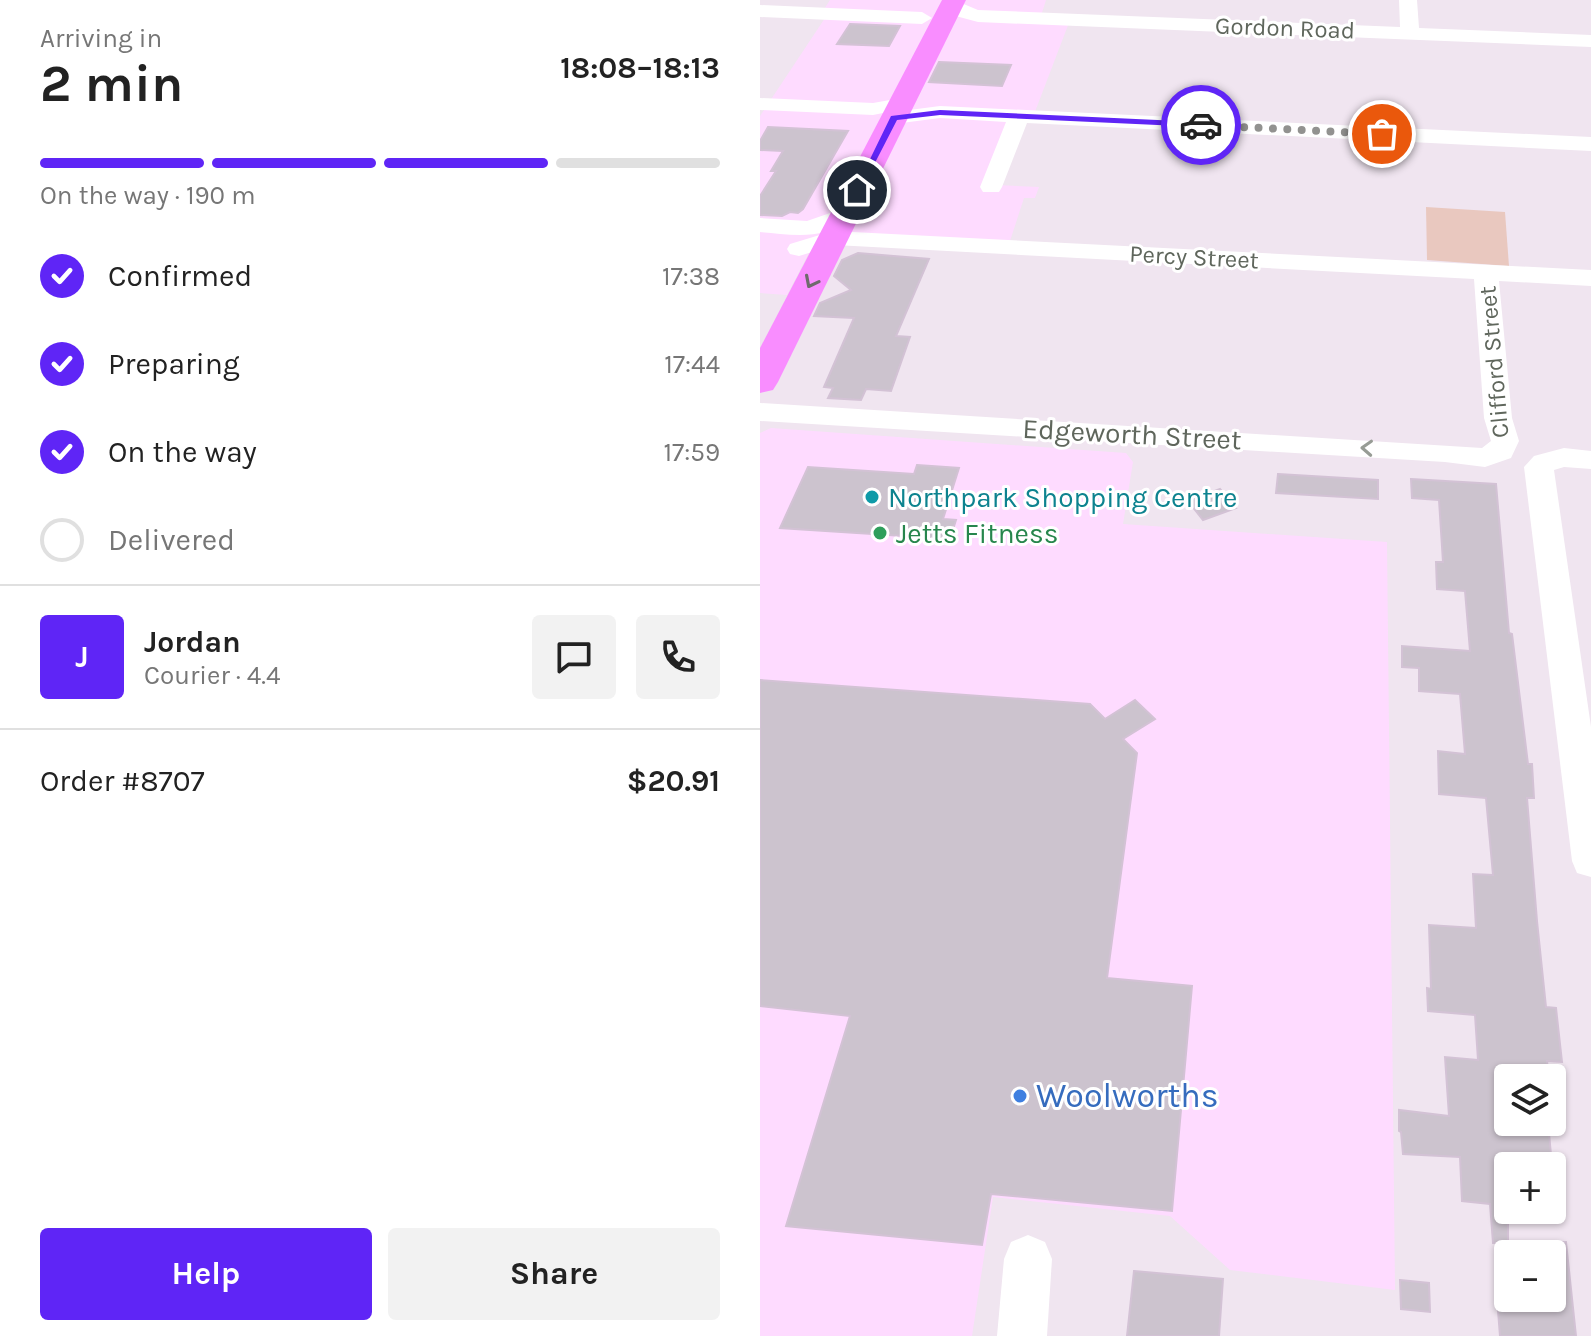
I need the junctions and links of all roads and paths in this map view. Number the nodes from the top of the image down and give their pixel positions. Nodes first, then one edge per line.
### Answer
1 (1408, 0) edge
2 (760, 11) edge
3 (940, 13) edge
4 (1410, 32) junction
5 (1591, 41) edge
6 (760, 104) edge
7 (893, 108) junction
8 (1019, 116) junction
9 (1591, 144) edge
10 (991, 187) dead end
11 (760, 225) edge
12 (822, 232) junction
13 (1486, 273) junction
14 (1591, 278) edge
15 (760, 323) edge
16 (760, 382) edge
17 (760, 412) edge
18 (1501, 451) joint
19 (1591, 460) edge
20 (1591, 861) edge
21 (1028, 1259) dead end
22 (1022, 1336) edge

1 - 4 street
2 - 3 street, Gordon Road
3 - 4 street, Gordon Road
3 - 7 highway
4 - 5 street, Gordon Road
6 - 7 street
7 - 8 street
7 - 12 highway
8 - 9 street
8 - 10 street
11 - 12 street, Percy Street
12 - 13 street, Percy Street
12 - 15 highway
12 -> 16 highway
13 - 14 street, Percy Street
13 - 18 street, Clifford Street
18 -> 17 street, Edgeworth Street
19 - 20 street, Clifford Street
21 - 22 street

